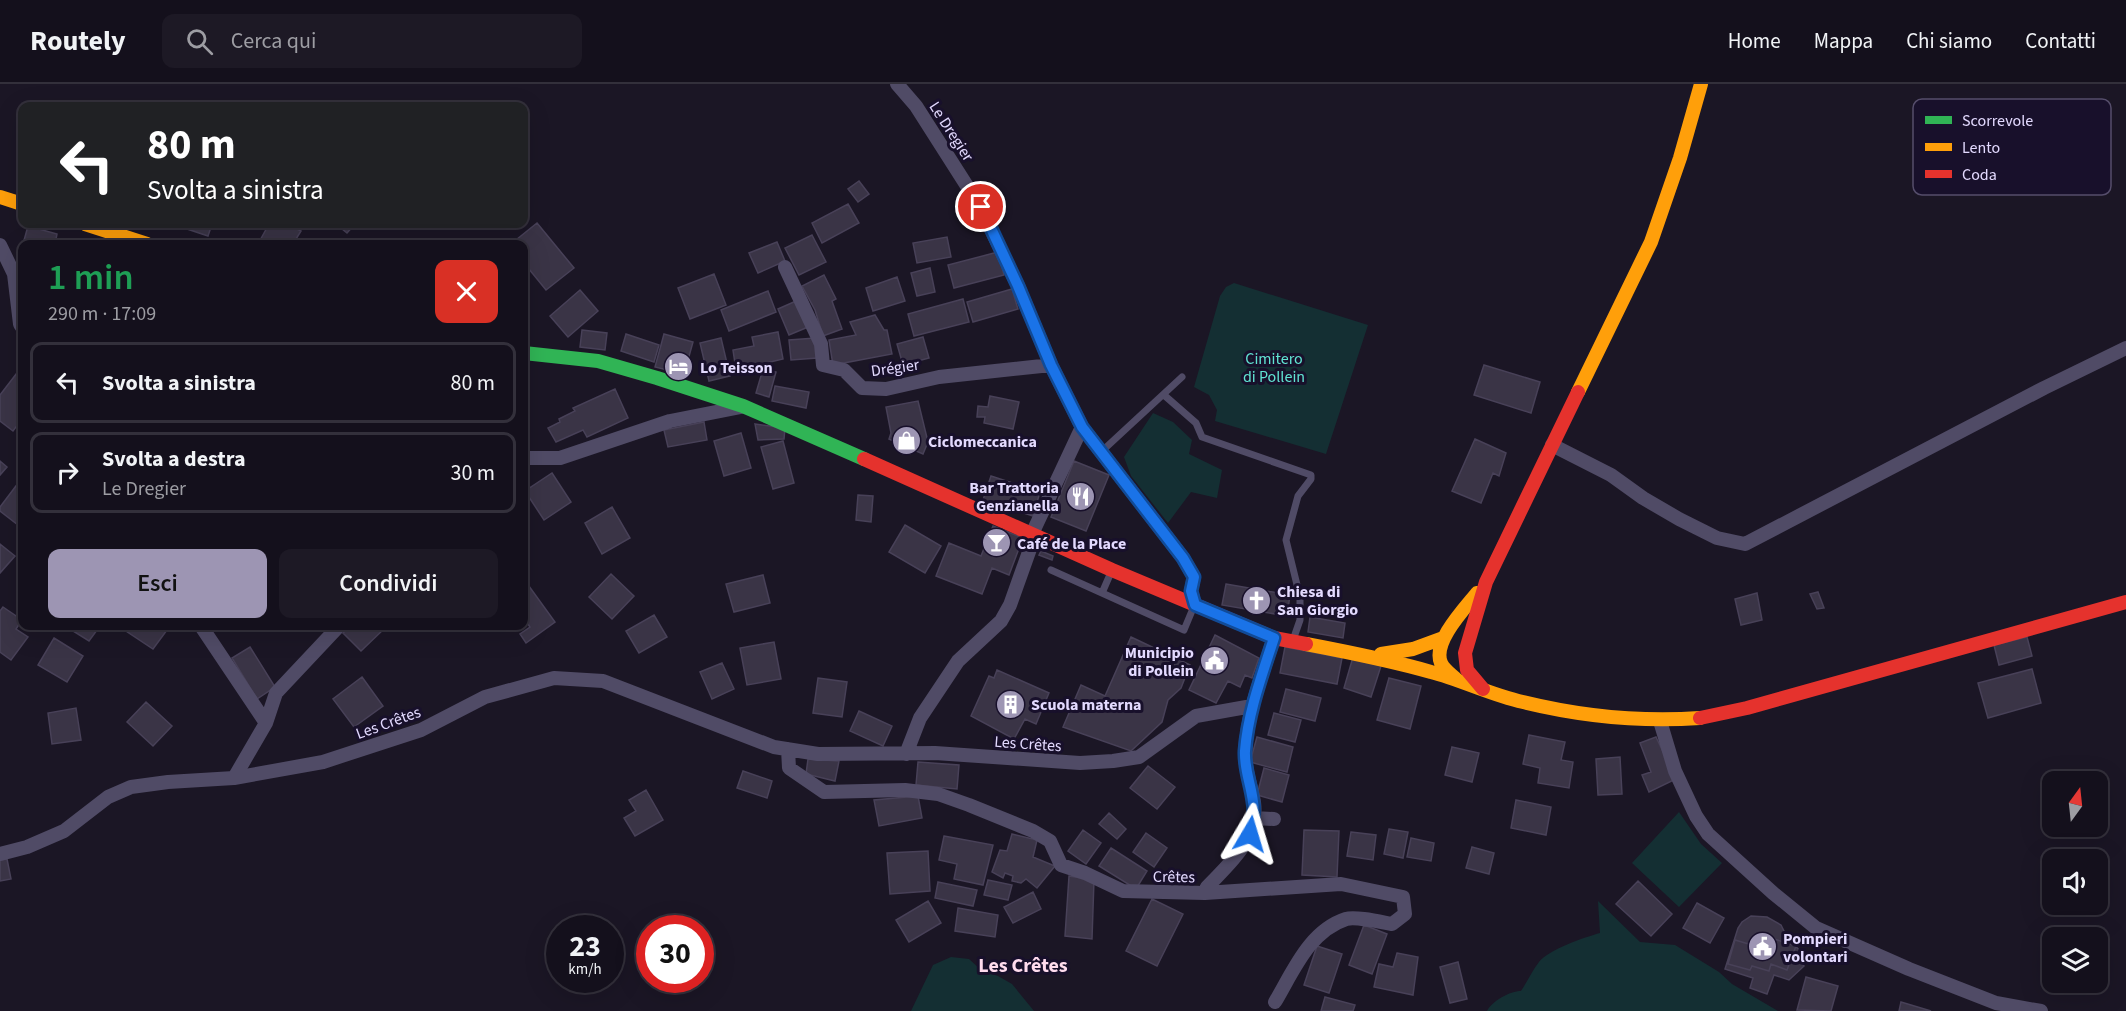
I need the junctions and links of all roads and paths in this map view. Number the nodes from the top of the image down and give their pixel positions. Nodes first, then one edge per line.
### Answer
1 (897, 84) edge
2 (1701, 84) edge
3 (0, 197) edge
4 (18, 203) edge
5 (97, 228) edge
6 (134, 240) edge
7 (0, 245) edge
8 (785, 267) dead end
9 (18, 307) edge
10 (2126, 348) edge
11 (528, 353) edge
12 (1051, 365) junction
13 (1182, 376) dead end
14 (1164, 395) junction
15 (743, 406) junction
16 (1082, 427) junction
17 (1552, 445) junction
18 (1101, 452) junction
19 (528, 458) edge
20 (1034, 535) junction
21 (1051, 570) dead end
22 (1112, 570) junction
23 (1486, 582) junction
24 (1102, 593) junction
25 (2126, 602) edge
26 (1195, 605) junction
27 (204, 630) edge
28 (335, 630) edge
29 (1274, 638) junction
30 (1443, 638) junction
31 (1292, 642) junction
32 (1465, 653) junction
33 (1363, 655) junction
34 (1440, 670) junction
35 (1485, 691) junction
36 (1252, 706) junction
37 (1660, 721) junction
38 (266, 723) junction
39 (788, 749) junction
40 (906, 754) junction
41 (234, 778) junction
42 (1254, 818) junction
43 (1274, 819) dead end
44 (0, 854) edge
45 (1204, 893) junction
46 (1275, 1002) dead end
47 (2041, 1011) edge

1 - 12 street, Le Dregier
2 - 17 main road
3 - 4 main road
5 - 6 main road
7 - 9 street
8 - 12 street, Drégier
10 - 17 street
11 - 15 main road
12 - 16 street, Le Dregier
13 - 14 lane
14 - 18 lane
14 - 31 lane
15 - 19 street
15 - 20 main road
16 - 18 street, Le Dregier
16 - 20 street
17 - 23 main road
18 - 26 street, Le Dregier
20 - 22 main road
20 - 40 street
21 - 24 lane
22 - 24 lane
22 - 26 main road
23 - 30 main road
23 - 32 main road
24 - 26 lane
25 - 37 main road
26 - 29 main road
27 - 38 street
28 - 38 street
29 - 31 main road
29 - 36 street
30 - 33 main road
30 - 34 main road
31 - 33 main road
32 - 34 main road
32 - 35 main road
33 - 34 main road
34 - 35 main road
35 - 37 main road
36 - 40 street, Les Crêtes
36 - 42 street
37 - 47 street
38 - 41 street
39 - 40 street, Les Crêtes
39 - 41 street, Les Crêtes
39 - 45 street, Crêtes
41 - 44 street, Les Crêtes
42 - 43 street
42 - 45 street, Crêtes
45 - 46 street

